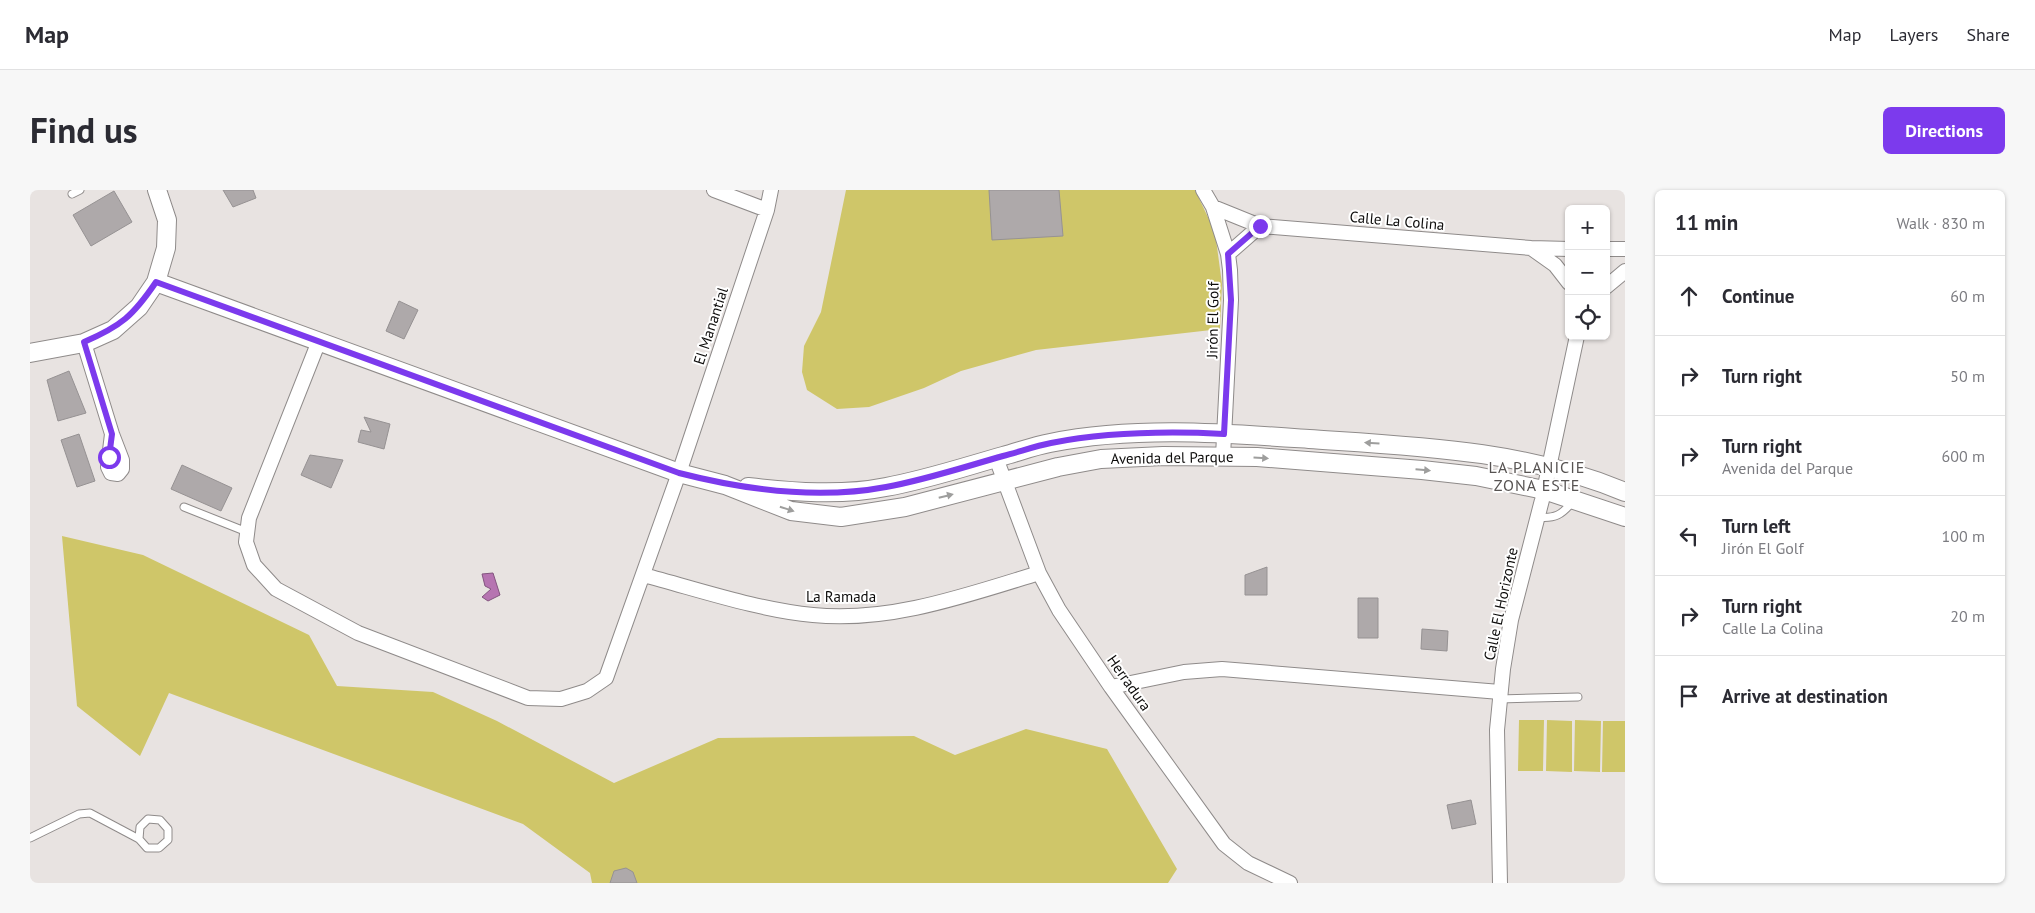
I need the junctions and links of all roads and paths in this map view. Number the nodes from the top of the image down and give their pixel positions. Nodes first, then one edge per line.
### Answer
1 (80, 190) edge
2 (158, 190) edge
3 (714, 190) edge
4 (771, 190) edge
5 (1202, 190) edge
6 (72, 194) dead end
7 (1213, 207) junction
8 (767, 210) junction
9 (1260, 226) junction
10 (1531, 248) junction
11 (1565, 249) edge
12 (1610, 249) edge
13 (1625, 250) edge
14 (1228, 254) junction
15 (1625, 271) edge
16 (1565, 279) edge
17 (156, 282) junction
18 (1610, 284) edge
19 (1577, 340) edge
20 (84, 342) junction
21 (319, 342) junction
22 (30, 353) edge
23 (112, 434) dead end
24 (1224, 434) junction
25 (1223, 456) junction
26 (996, 458) junction
27 (1549, 468) junction
28 (679, 473) junction
29 (1005, 481) junction
30 (725, 485) junction
31 (1544, 490) junction
32 (1625, 492) edge
33 (1575, 499) junction
34 (184, 507) dead end
35 (1537, 517) junction
36 (1625, 517) edge
37 (247, 532) junction
38 (1039, 573) junction
39 (643, 575) junction
40 (1111, 687) junction
41 (1499, 696) junction
42 (1578, 697) dead end
43 (30, 838) edge
44 (139, 839) junction
45 (1290, 883) edge
46 (1500, 883) edge

1 - 6 lane
2 - 17 street
3 - 8 street
4 - 8 street, El Manantial
5 - 7 street, Jirón El Golf
7 - 9 street, Calle La Colina
7 - 14 street, Jirón El Golf
8 - 28 street, El Manantial
9 - 10 street, Calle La Colina
9 - 14 street
10 - 11 street, Calle La Colina
10 - 16 street
12 - 13 street
14 - 24 street, Jirón El Golf
15 - 18 street
17 - 20 street
17 - 21 street, Avenida del Parque
19 - 27 street, Calle El Horizonte
20 - 22 street
20 - 23 street
21 - 28 street, Avenida del Parque
21 - 37 street
24 - 25 street, Jirón El Golf
24 - 26 street, Avenida del Parque
27 -> 24 street, Avenida del Parque
25 - 29 street, Avenida del Parque
25 -> 31 street, Avenida del Parque
26 - 29 street, Herradura
26 - 30 street, Avenida del Parque
27 - 31 street, Calle El Horizonte
27 - 32 street, Avenida del Parque
28 - 30 street, Avenida del Parque
28 - 39 street, El Manantial
30 -> 29 street, Avenida del Parque
29 - 38 street, Herradura
31 - 33 street, Avenida del Parque
31 - 35 street, Calle El Horizonte
33 - 35 lane
33 - 36 street, Avenida del Parque
34 - 37 lane
35 - 41 street, Calle El Horizonte
37 - 39 street, El Manantial
38 - 39 street, La Ramada
38 - 40 street, Herradura
40 - 41 street
40 - 45 street, Herradura
41 - 42 lane
41 - 46 street, Calle El Horizonte
43 - 44 lane
44 - 44 lane

